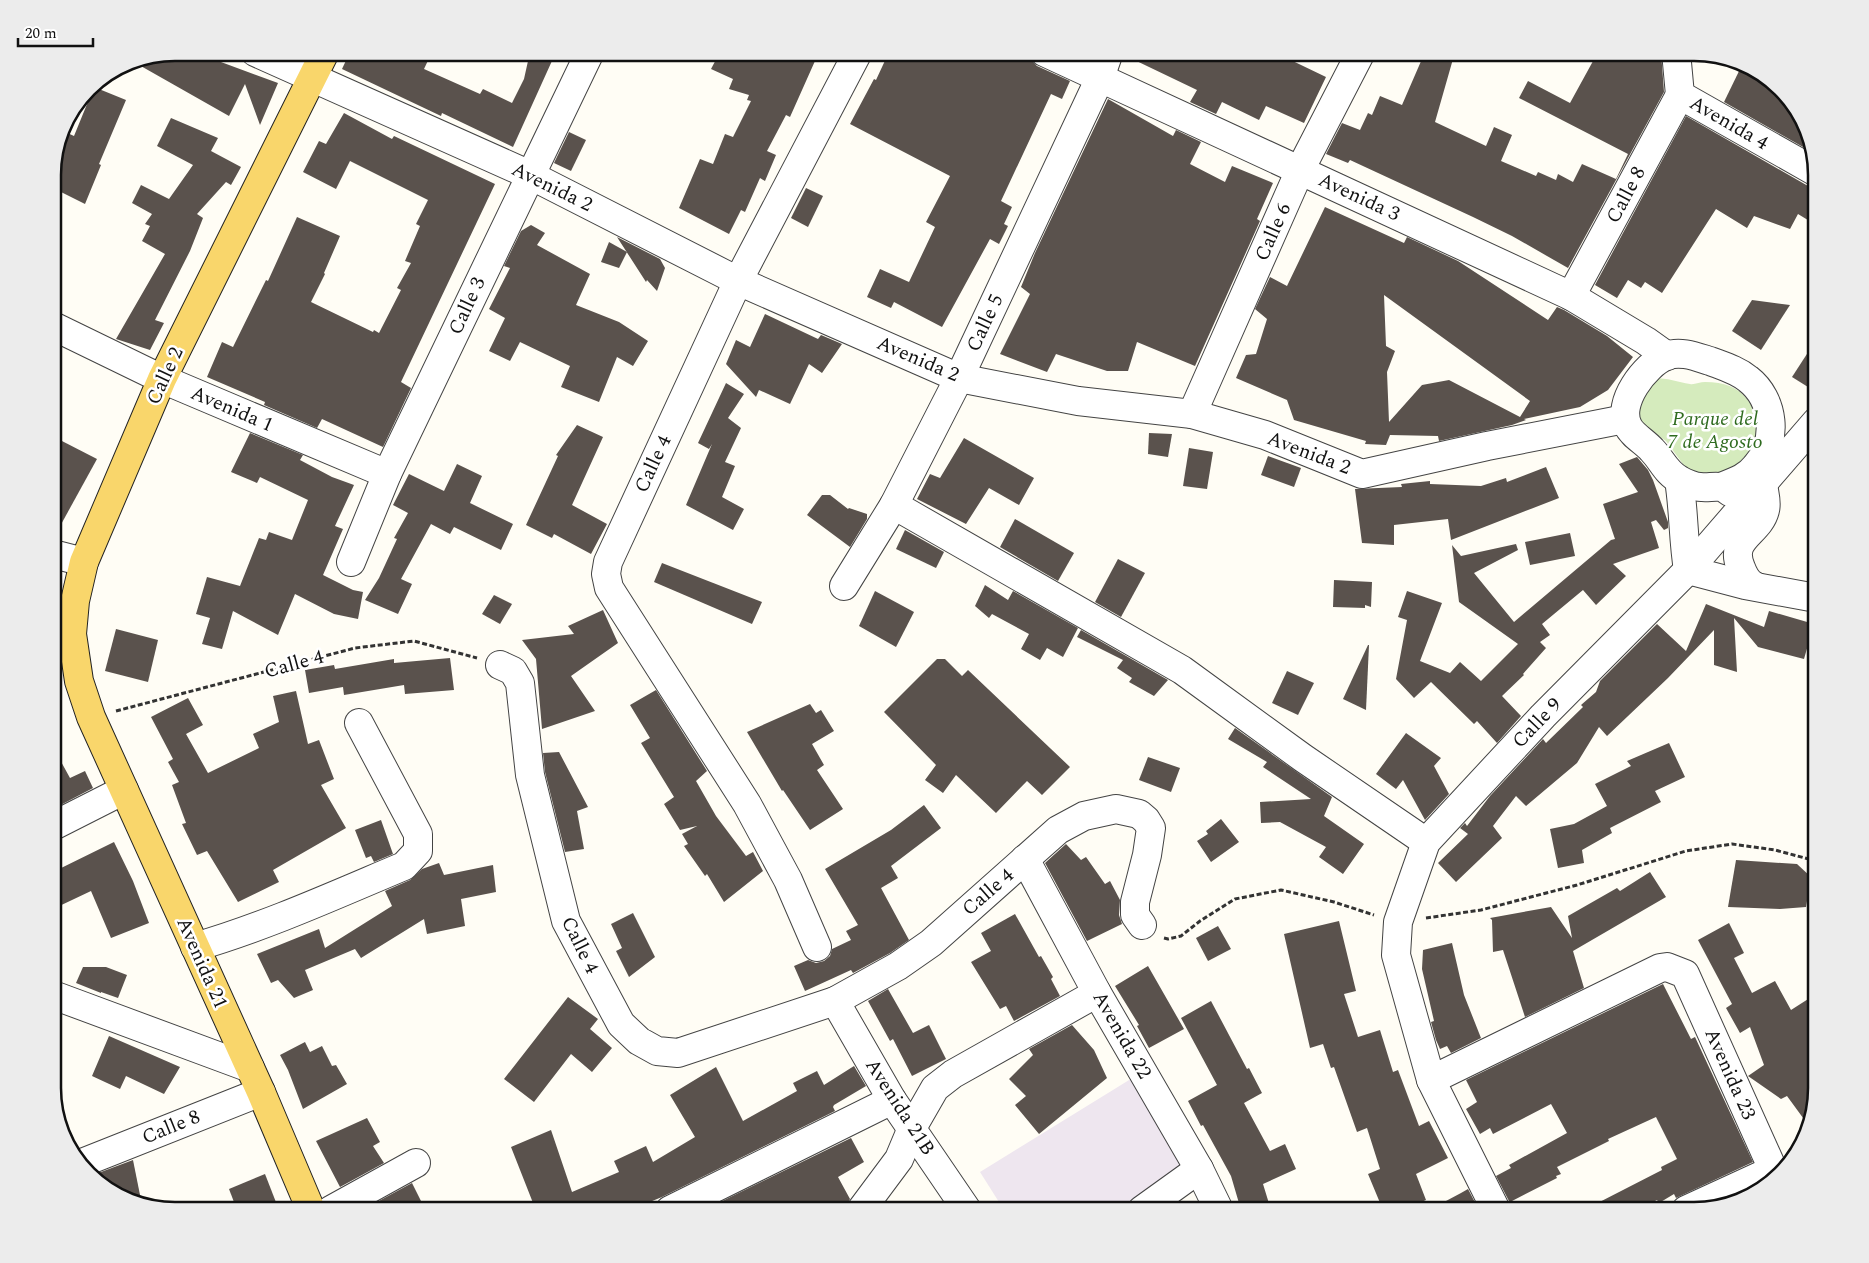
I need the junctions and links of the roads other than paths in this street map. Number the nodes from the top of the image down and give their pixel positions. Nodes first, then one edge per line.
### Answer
1 (276, 61) edge
2 (321, 61) edge
3 (586, 61) edge
4 (853, 61) edge
5 (1063, 61) edge
6 (1106, 61) edge
7 (1356, 61) edge
8 (1677, 61) edge
9 (314, 77) junction
10 (1100, 78) junction
11 (1680, 95) junction
12 (1807, 167) edge
13 (1300, 170) junction
14 (530, 175) junction
15 (738, 281) junction
16 (1572, 296) junction
17 (61, 330) edge
18 (1667, 356) junction
19 (959, 378) junction
20 (162, 379) junction
21 (1761, 393) junction
22 (1192, 414) junction
23 (1626, 419) junction
24 (1808, 419) edge
25 (1808, 430) edge
26 (387, 474) junction
27 (1761, 474) junction
28 (1679, 480) junction
29 (894, 505) junction
30 (61, 556) edge
31 (84, 562) junction
32 (351, 562) dead end
33 (1688, 570) junction
34 (844, 586) dead end
35 (1755, 586) junction
36 (1808, 596) edge
37 (500, 665) road end
38 (91, 717) joint
39 (359, 723) dead end
40 (124, 790) junction
41 (61, 822) edge
42 (1426, 842) junction
43 (1025, 859) junction
44 (1142, 925) road end
45 (195, 947) junction
46 (817, 947) dead end
47 (1097, 993) junction
48 (61, 998) edge
49 (836, 1001) junction
50 (255, 1080) junction
51 (1431, 1080) junction
52 (892, 1100) junction
53 (912, 1128) junction
54 (88, 1160) edge
55 (416, 1163) dead end
56 (1199, 1169) junction
57 (1773, 1169) edge
58 (1766, 1175) edge
59 (1706, 1201) edge
60 (308, 1202) edge
61 (345, 1202) edge
62 (686, 1202) edge
63 (867, 1202) edge
64 (962, 1202) edge
65 (1153, 1202) edge
66 (1215, 1202) edge
67 (1492, 1202) edge

1 - 9 street, Avenida 2
2 - 9 main road, Calle 2
3 - 14 street, Calle 3
4 - 15 street, Calle 4
5 - 10 street, Avenida 3
6 - 10 street, Calle 5
7 - 13 street, Calle 6
8 - 11 street, Avenida 4
9 - 14 street, Avenida 2
9 - 20 main road, Calle 2
10 - 13 street, Avenida 3
10 - 19 street, Calle 5
11 - 12 street, Avenida 4
11 - 16 street, Calle 8
13 - 16 street, Avenida 3
13 - 22 street, Calle 6
14 - 15 street, Avenida 2
14 - 26 street, Calle 3
15 - 19 street, Avenida 2
15 - 46 street, Calle 4
16 - 18 street, Avenida 3
17 - 20 street, Avenida 1
18 - 21 street
18 - 23 street
19 - 22 street, Avenida 2
19 - 29 street, Calle 5
20 - 26 street, Avenida 1
20 - 31 main road, Calle 2
21 - 24 street
21 - 27 street
22 - 23 street, Avenida 2
23 - 28 street
25 - 27 street, Calle 9
26 - 32 street, Calle 3
27 - 28 street
27 - 33 street, Calle 9
27 - 35 street
28 - 33 street
29 - 34 street, Calle 5
29 - 42 street
30 - 31 street
31 - 38 main road, Calle 2
33 - 35 street
33 - 42 street, Calle 9
35 - 36 street
37 - 49 street, Calle 4
38 - 40 main road, Avenida 21
39 - 45 street
40 - 41 street
40 - 45 main road, Avenida 21
42 - 51 street, Calle 9
43 - 44 street, Calle 4
43 - 47 street, Avenida 22
43 - 49 street, Calle 4
45 - 50 main road, Avenida 21
47 - 53 street
47 - 56 street, Avenida 22
48 - 50 street
49 - 52 street, Avenida 21B
50 - 54 street, Calle 8
50 - 60 main road, Avenida 21
51 - 57 street, Avenida 23
51 - 67 street, Calle 9
52 - 53 street, Avenida 21B
52 - 62 street
53 - 63 street
53 - 64 street, Avenida 21B
55 - 61 street
56 - 65 street
56 - 66 street, Avenida 22
58 - 59 street

